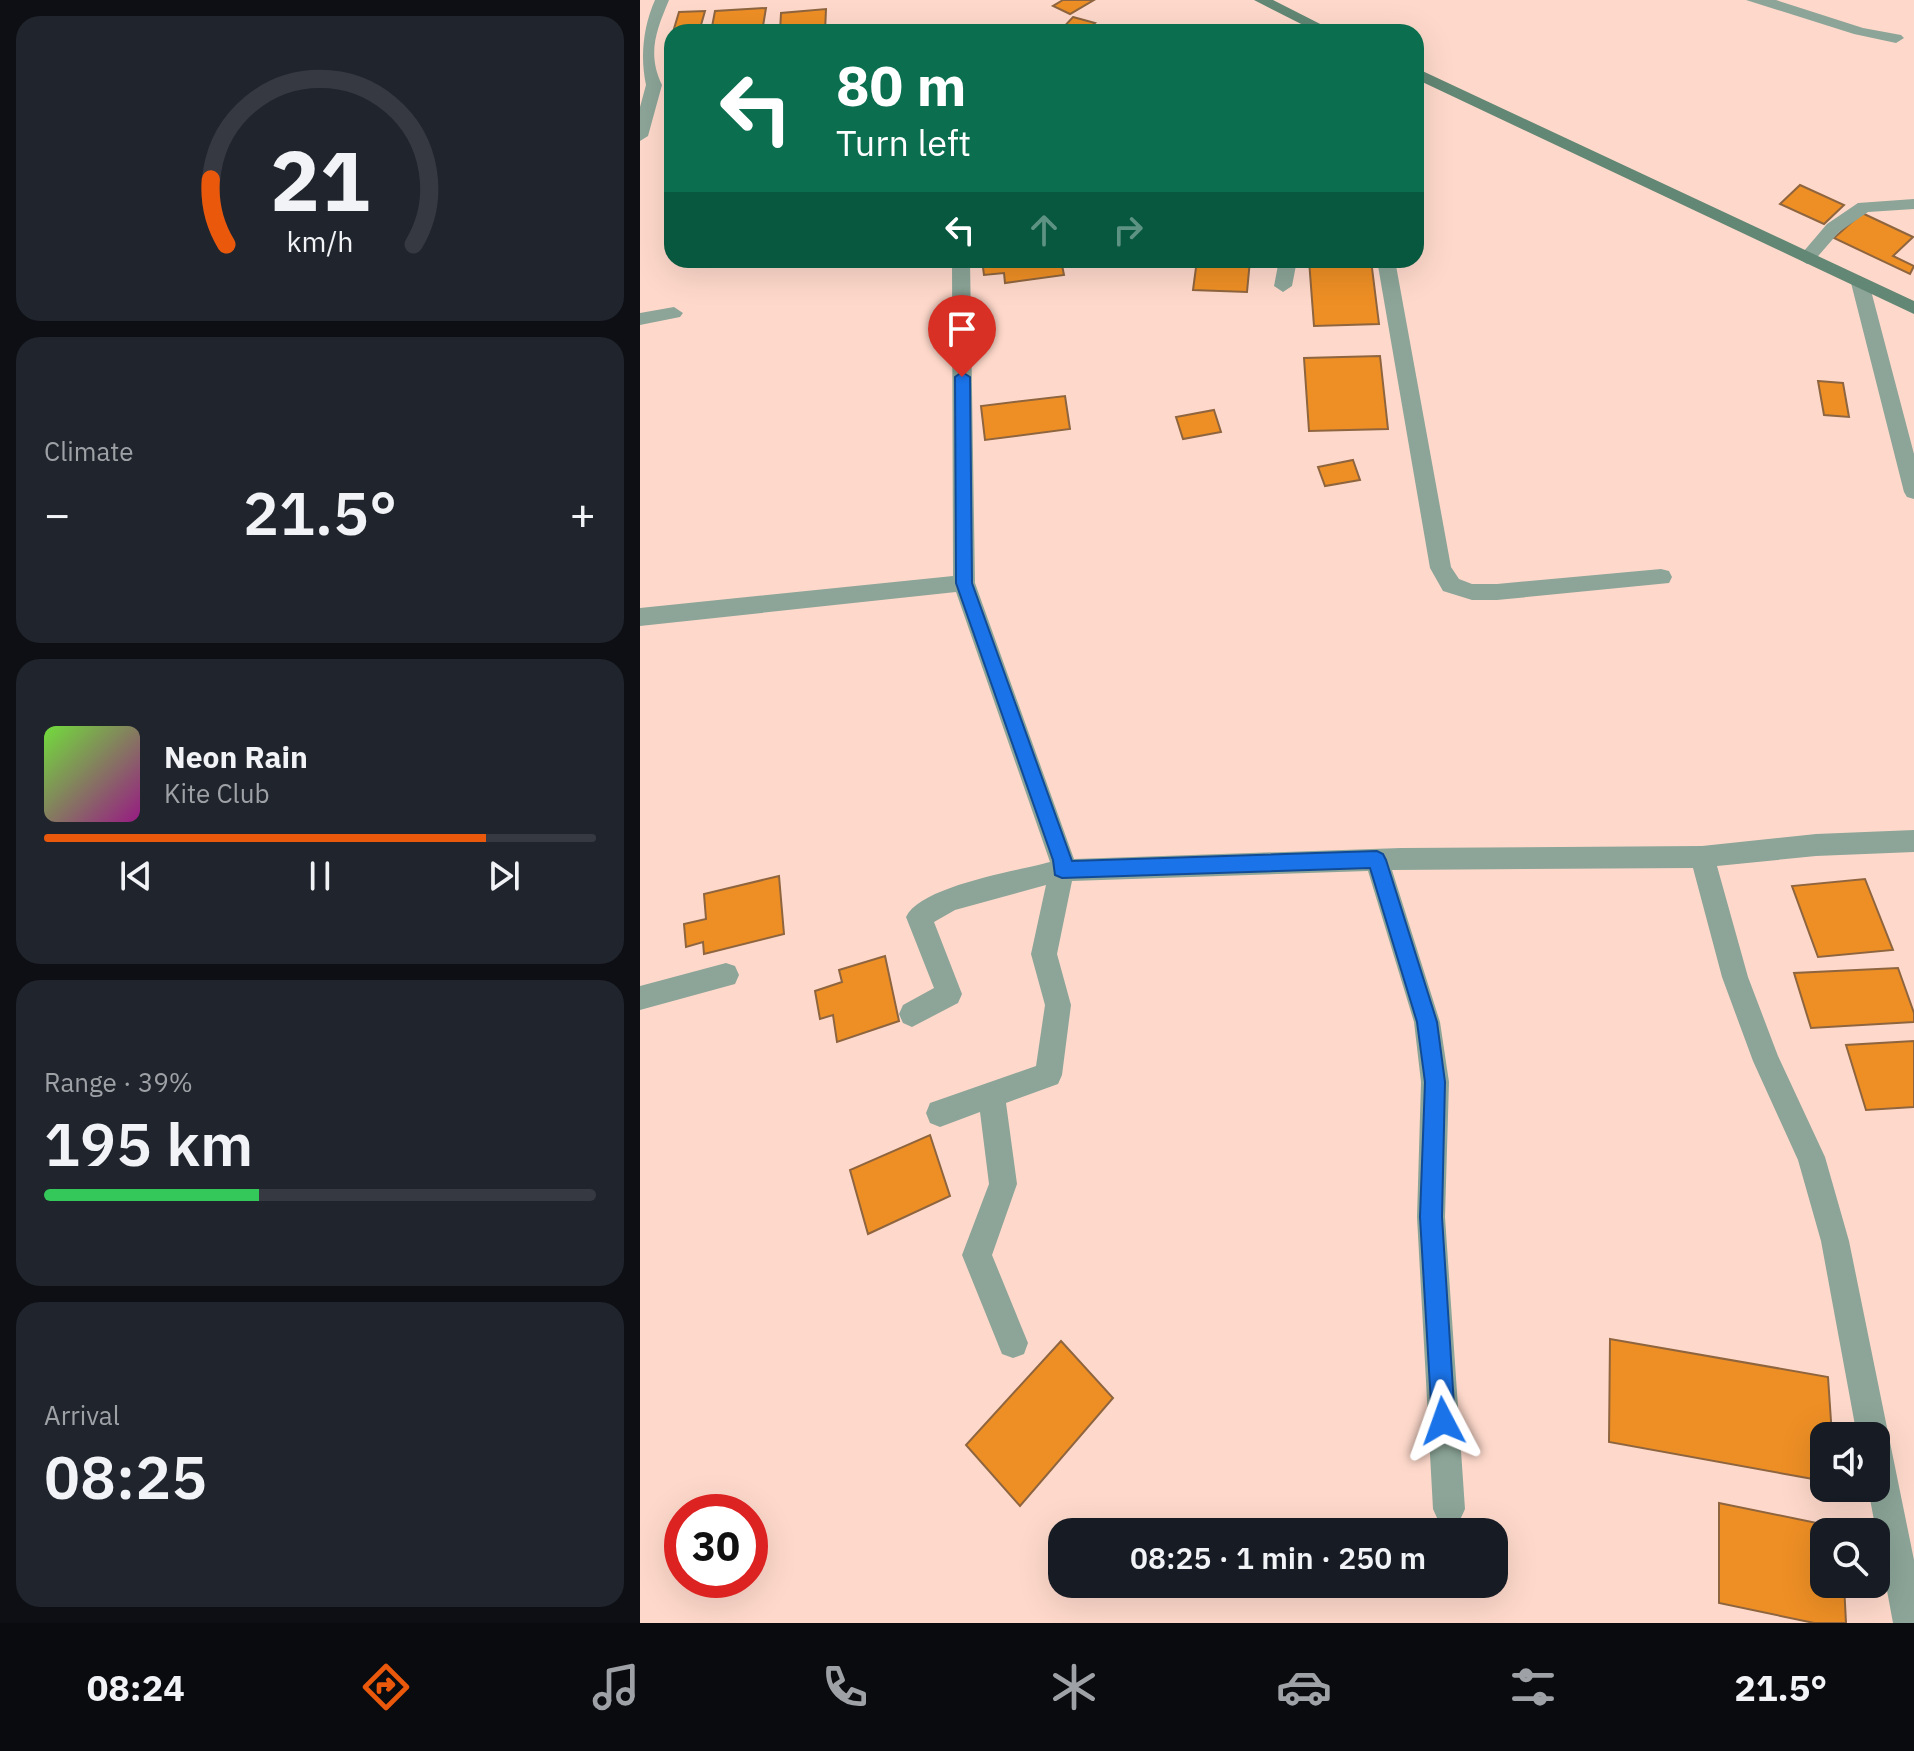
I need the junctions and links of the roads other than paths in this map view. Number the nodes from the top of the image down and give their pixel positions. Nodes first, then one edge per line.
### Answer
1 (662, 0) edge
2 (1261, 0) edge
3 (1753, 0) edge
4 (1312, 24) edge
5 (1896, 38) dead end
6 (643, 67) edge
7 (1424, 77) edge
8 (640, 136) edge
9 (1914, 204) edge
10 (1807, 258) junction
11 (961, 268) edge
12 (1286, 268) edge
13 (1387, 268) edge
14 (1860, 283) junction
15 (1283, 286) dead end
16 (1914, 308) edge
17 (674, 313) dead end
18 (640, 319) edge
19 (1914, 492) edge
20 (1661, 577) dead end
21 (964, 583) junction
22 (640, 617) edge
23 (1914, 841) edge
24 (1702, 857) junction
25 (1377, 860) junction
26 (1062, 870) junction
27 (726, 975) dead end
28 (640, 998) edge
29 (912, 1014) dead end
30 (992, 1097) junction
31 (940, 1113) dead end
32 (1013, 1343) dead end
33 (1870, 1422) edge
34 (1886, 1502) edge
35 (1449, 1509) dead end
36 (1910, 1623) edge

1 - 6 street
2 - 4 street
3 - 5 street
6 - 8 street
7 - 10 street
9 - 10 street
10 - 14 street
11 - 21 street
12 - 15 street
13 - 20 street
14 - 16 street
14 - 19 street
17 - 18 street
21 - 22 street
21 - 26 street
23 - 24 street
24 - 25 street
24 - 33 street
25 - 26 street
25 - 35 street
26 - 29 street
26 - 30 street
27 - 28 street
30 - 31 street
30 - 32 street
34 - 36 street

